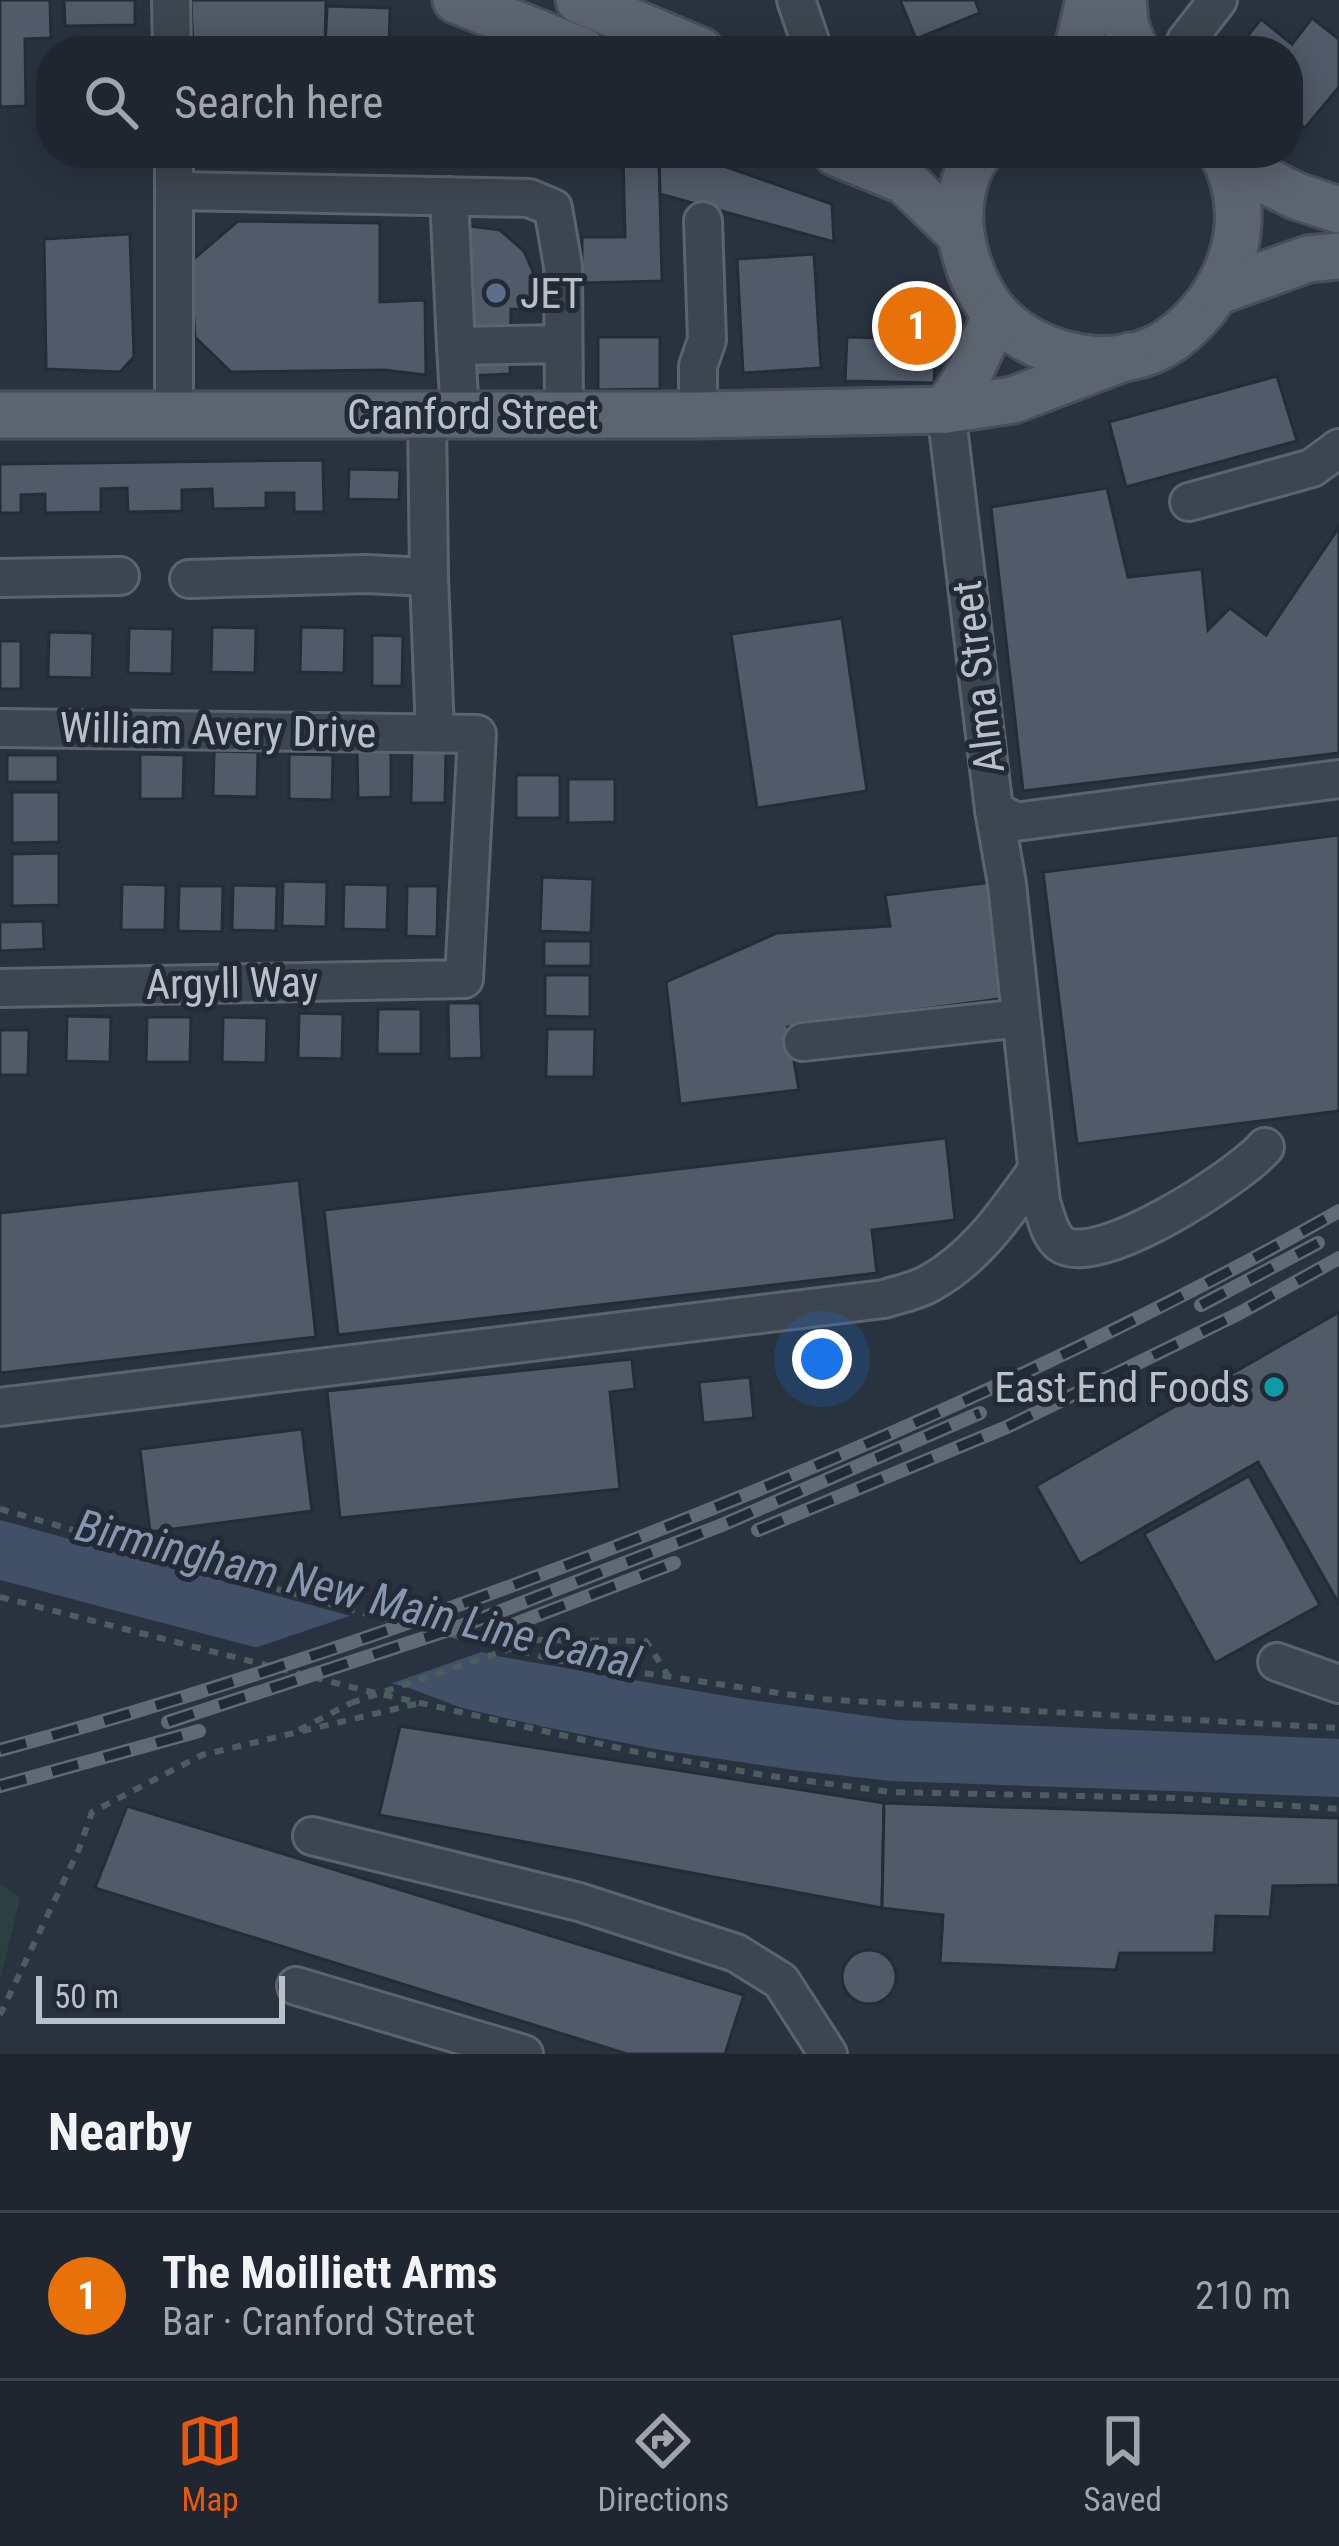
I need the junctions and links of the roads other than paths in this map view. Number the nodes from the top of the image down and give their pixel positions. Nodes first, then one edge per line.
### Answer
1 (171, 0) edge
2 (456, 0) edge
3 (579, 0) edge
4 (796, 0) edge
5 (1089, 0) edge
6 (1123, 0) edge
7 (1218, 0) edge
8 (172, 36) edge
9 (546, 36) edge
10 (664, 36) edge
11 (808, 36) edge
12 (1081, 36) edge
13 (1130, 36) edge
14 (1190, 36) edge
15 (173, 168) edge
16 (873, 168) edge
17 (970, 168) edge
18 (1227, 168) edge
19 (1244, 168) edge
20 (174, 190) junction
21 (449, 196) junction
22 (1339, 210) edge
23 (703, 221) dead end
24 (959, 233) junction
25 (1339, 256) edge
26 (1220, 291) junction
27 (996, 314) junction
28 (563, 344) junction
29 (456, 346) junction
30 (1129, 356) junction
31 (946, 410) junction
32 (564, 413) junction
33 (174, 414) junction
34 (443, 414) junction
35 (0, 415) edge
36 (698, 415) junction
37 (1339, 448) edge
38 (1189, 502) dead end
39 (120, 576) dead end
40 (429, 577) junction
41 (16, 578) edge
42 (189, 579) dead end
43 (0, 728) edge
44 (435, 733) junction
45 (1339, 778) edge
46 (994, 810) junction
47 (0, 988) edge
48 (1021, 1018) junction
49 (803, 1042) dead end
50 (1265, 1147) dead end
51 (1037, 1170) junction
52 (0, 1407) edge
53 (1277, 1662) dead end
54 (1339, 1684) edge
55 (312, 1836) dead end
56 (296, 1986) dead end
57 (524, 2054) edge
58 (828, 2054) edge

1 - 8 street
2 - 9 main road
3 - 10 main road
4 - 11 street
5 - 12 main road
6 - 13 main road
7 - 14 street
15 - 20 street
16 - 24 main road
17 - 24 main road
18 - 26 main road
19 - 22 main road
20 - 21 street
20 - 33 street
21 - 28 street
21 - 29 street
23 - 36 street
24 - 27 main road
25 - 26 main road
26 - 30 main road, Cranford Street
27 - 30 main road
27 - 31 main road
28 - 29 street
28 - 32 street
29 - 34 street
30 - 31 main road, Cranford Street
31 - 36 main road, Cranford Street
31 - 46 street, Alma Street
32 - 34 main road, Cranford Street
32 - 36 main road, Cranford Street
33 - 34 main road, Cranford Street
33 - 35 main road, Cranford Street
34 - 40 street
37 - 38 street
39 - 41 street
40 - 42 street
40 - 44 street
43 - 44 street, William Avery Drive
44 - 47 street, Argyll Way
45 - 46 street, Alma Street
46 - 48 street
48 - 49 street
48 - 51 street
50 - 51 street
51 - 52 street
53 - 54 street
55 - 58 street
56 - 57 street

